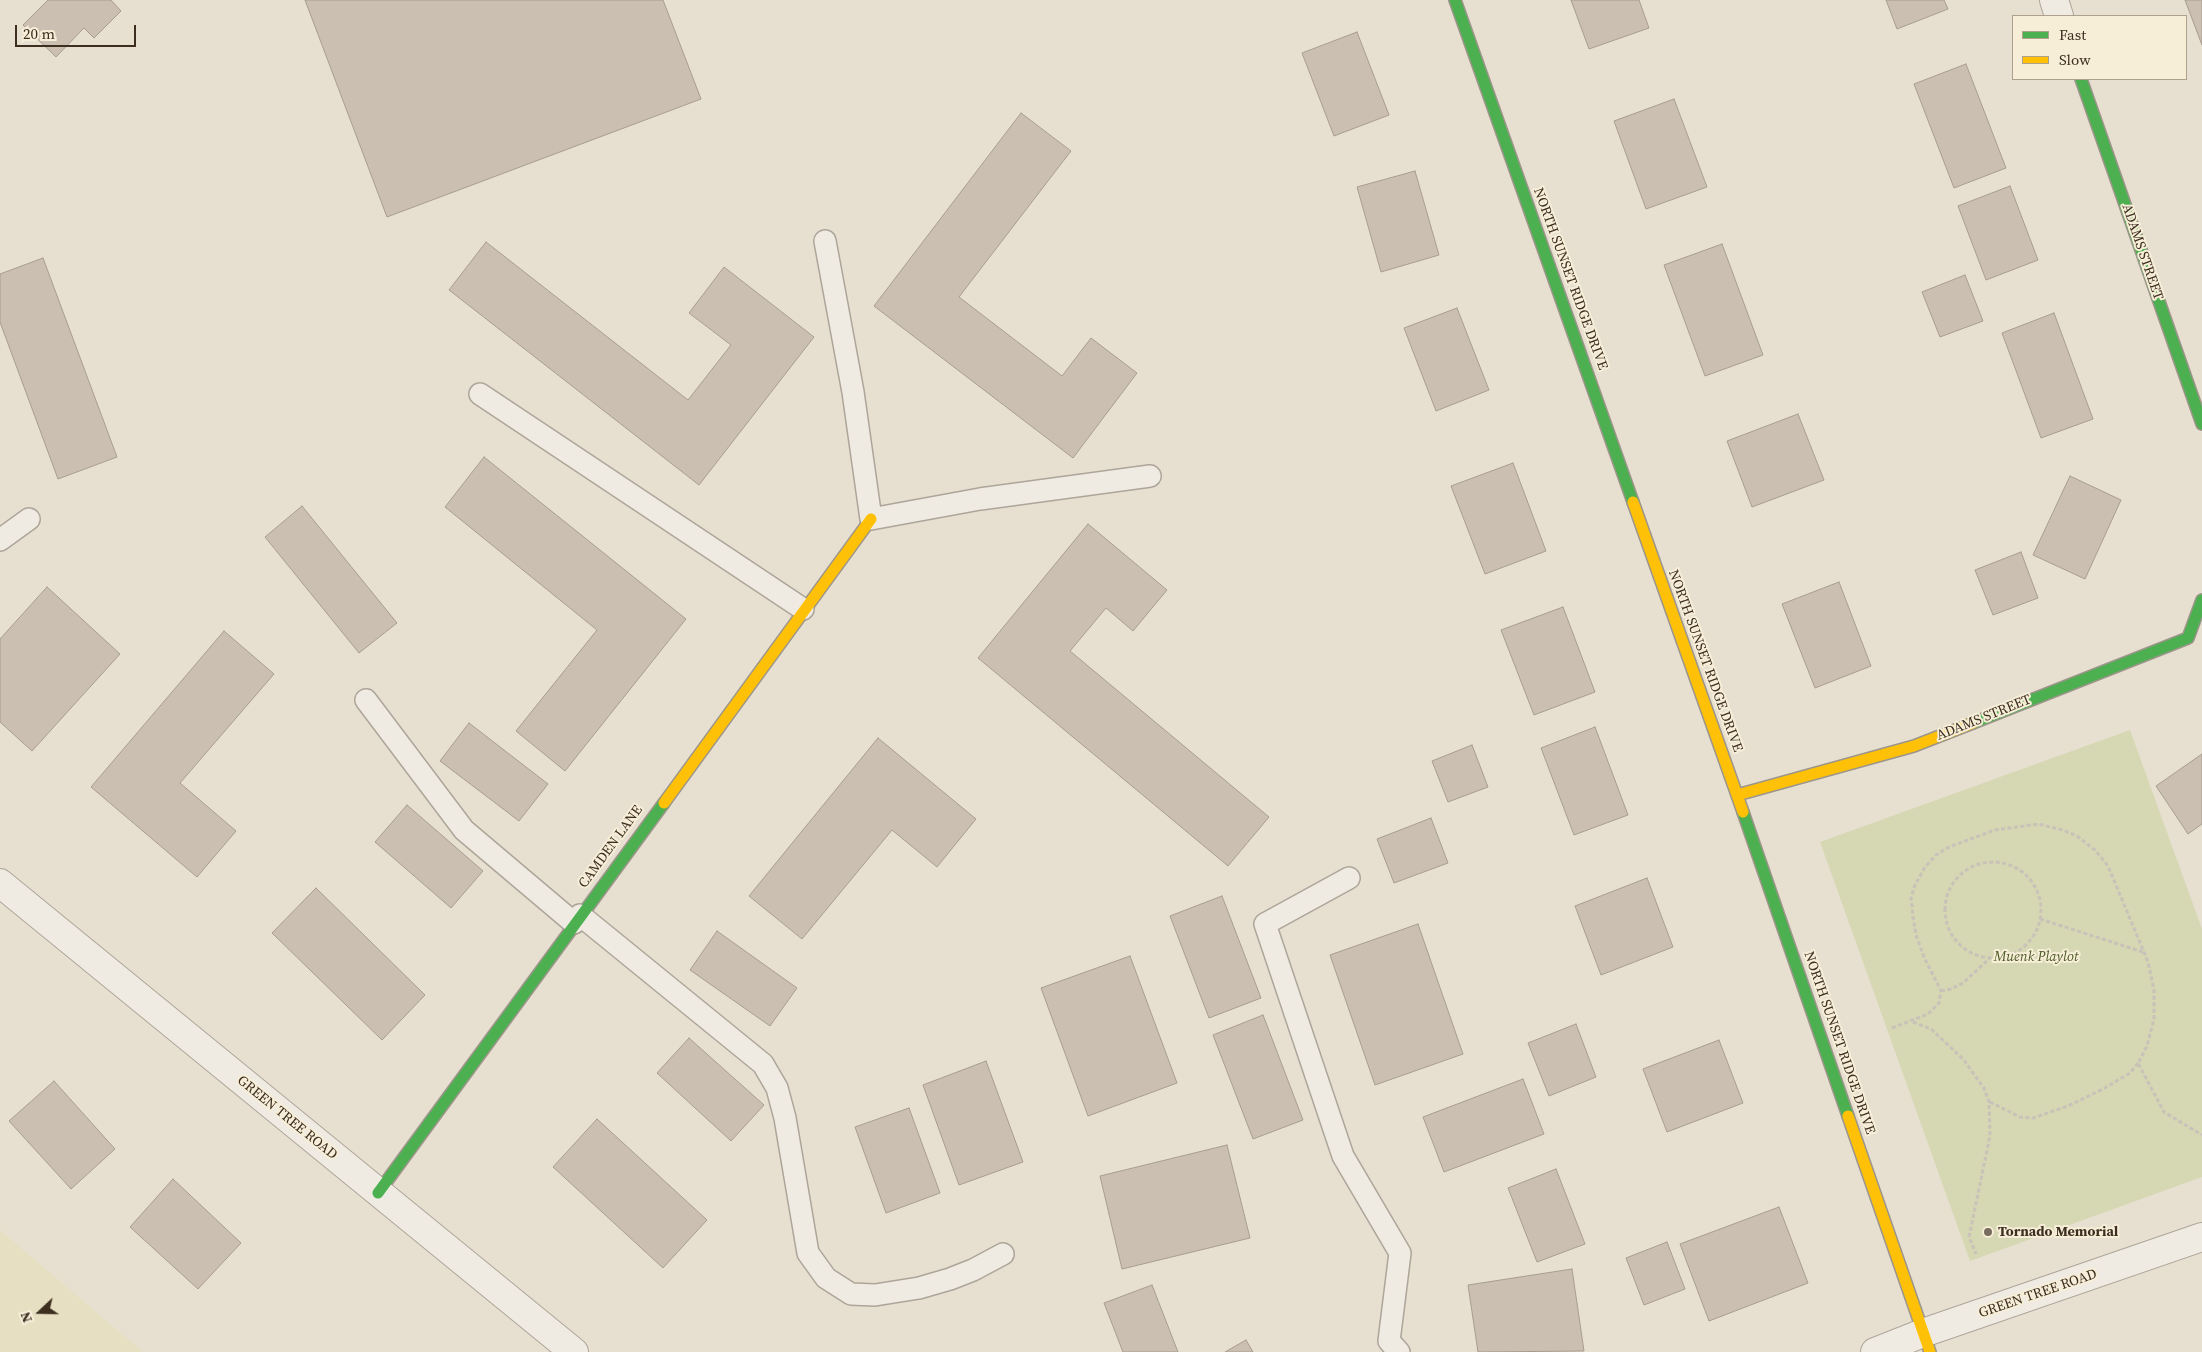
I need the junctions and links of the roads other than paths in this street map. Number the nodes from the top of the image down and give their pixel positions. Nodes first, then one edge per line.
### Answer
1 (1455, 0) edge
2 (2054, 0) edge
3 (2059, 15) edge
4 (2081, 80) edge
5 (825, 242) dead end
6 (480, 394) dead end
7 (2202, 424) edge
8 (1150, 476) dead end
9 (29, 518) dead end
10 (870, 519) junction
11 (0, 540) edge
12 (2202, 600) edge
13 (803, 609) junction
14 (366, 700) dead end
15 (1737, 795) junction
16 (1349, 878) dead end
17 (0, 883) edge
18 (577, 919) junction
19 (378, 1193) junction
20 (2202, 1237) edge
21 (1003, 1254) dead end
22 (1927, 1343) edge
23 (574, 1352) edge
24 (1400, 1352) edge
25 (1875, 1352) edge

1 - 15 street, NORTH SUNSET RIDGE DRIVE
2 - 3 street
4 - 7 street, ADAMS STREET
5 - 10 lane
6 - 13 lane
8 - 10 lane
9 - 11 lane
10 - 13 street, CAMDEN LANE
12 - 15 street, ADAMS STREET
13 - 18 street, CAMDEN LANE
14 - 18 lane
15 - 22 street, NORTH SUNSET RIDGE DRIVE
16 - 24 lane
17 - 19 street, GREEN TREE ROAD
18 - 19 street, CAMDEN LANE
18 - 21 lane
19 - 23 street, GREEN TREE ROAD
20 - 22 street, GREEN TREE ROAD
22 - 25 street, GREEN TREE ROAD

